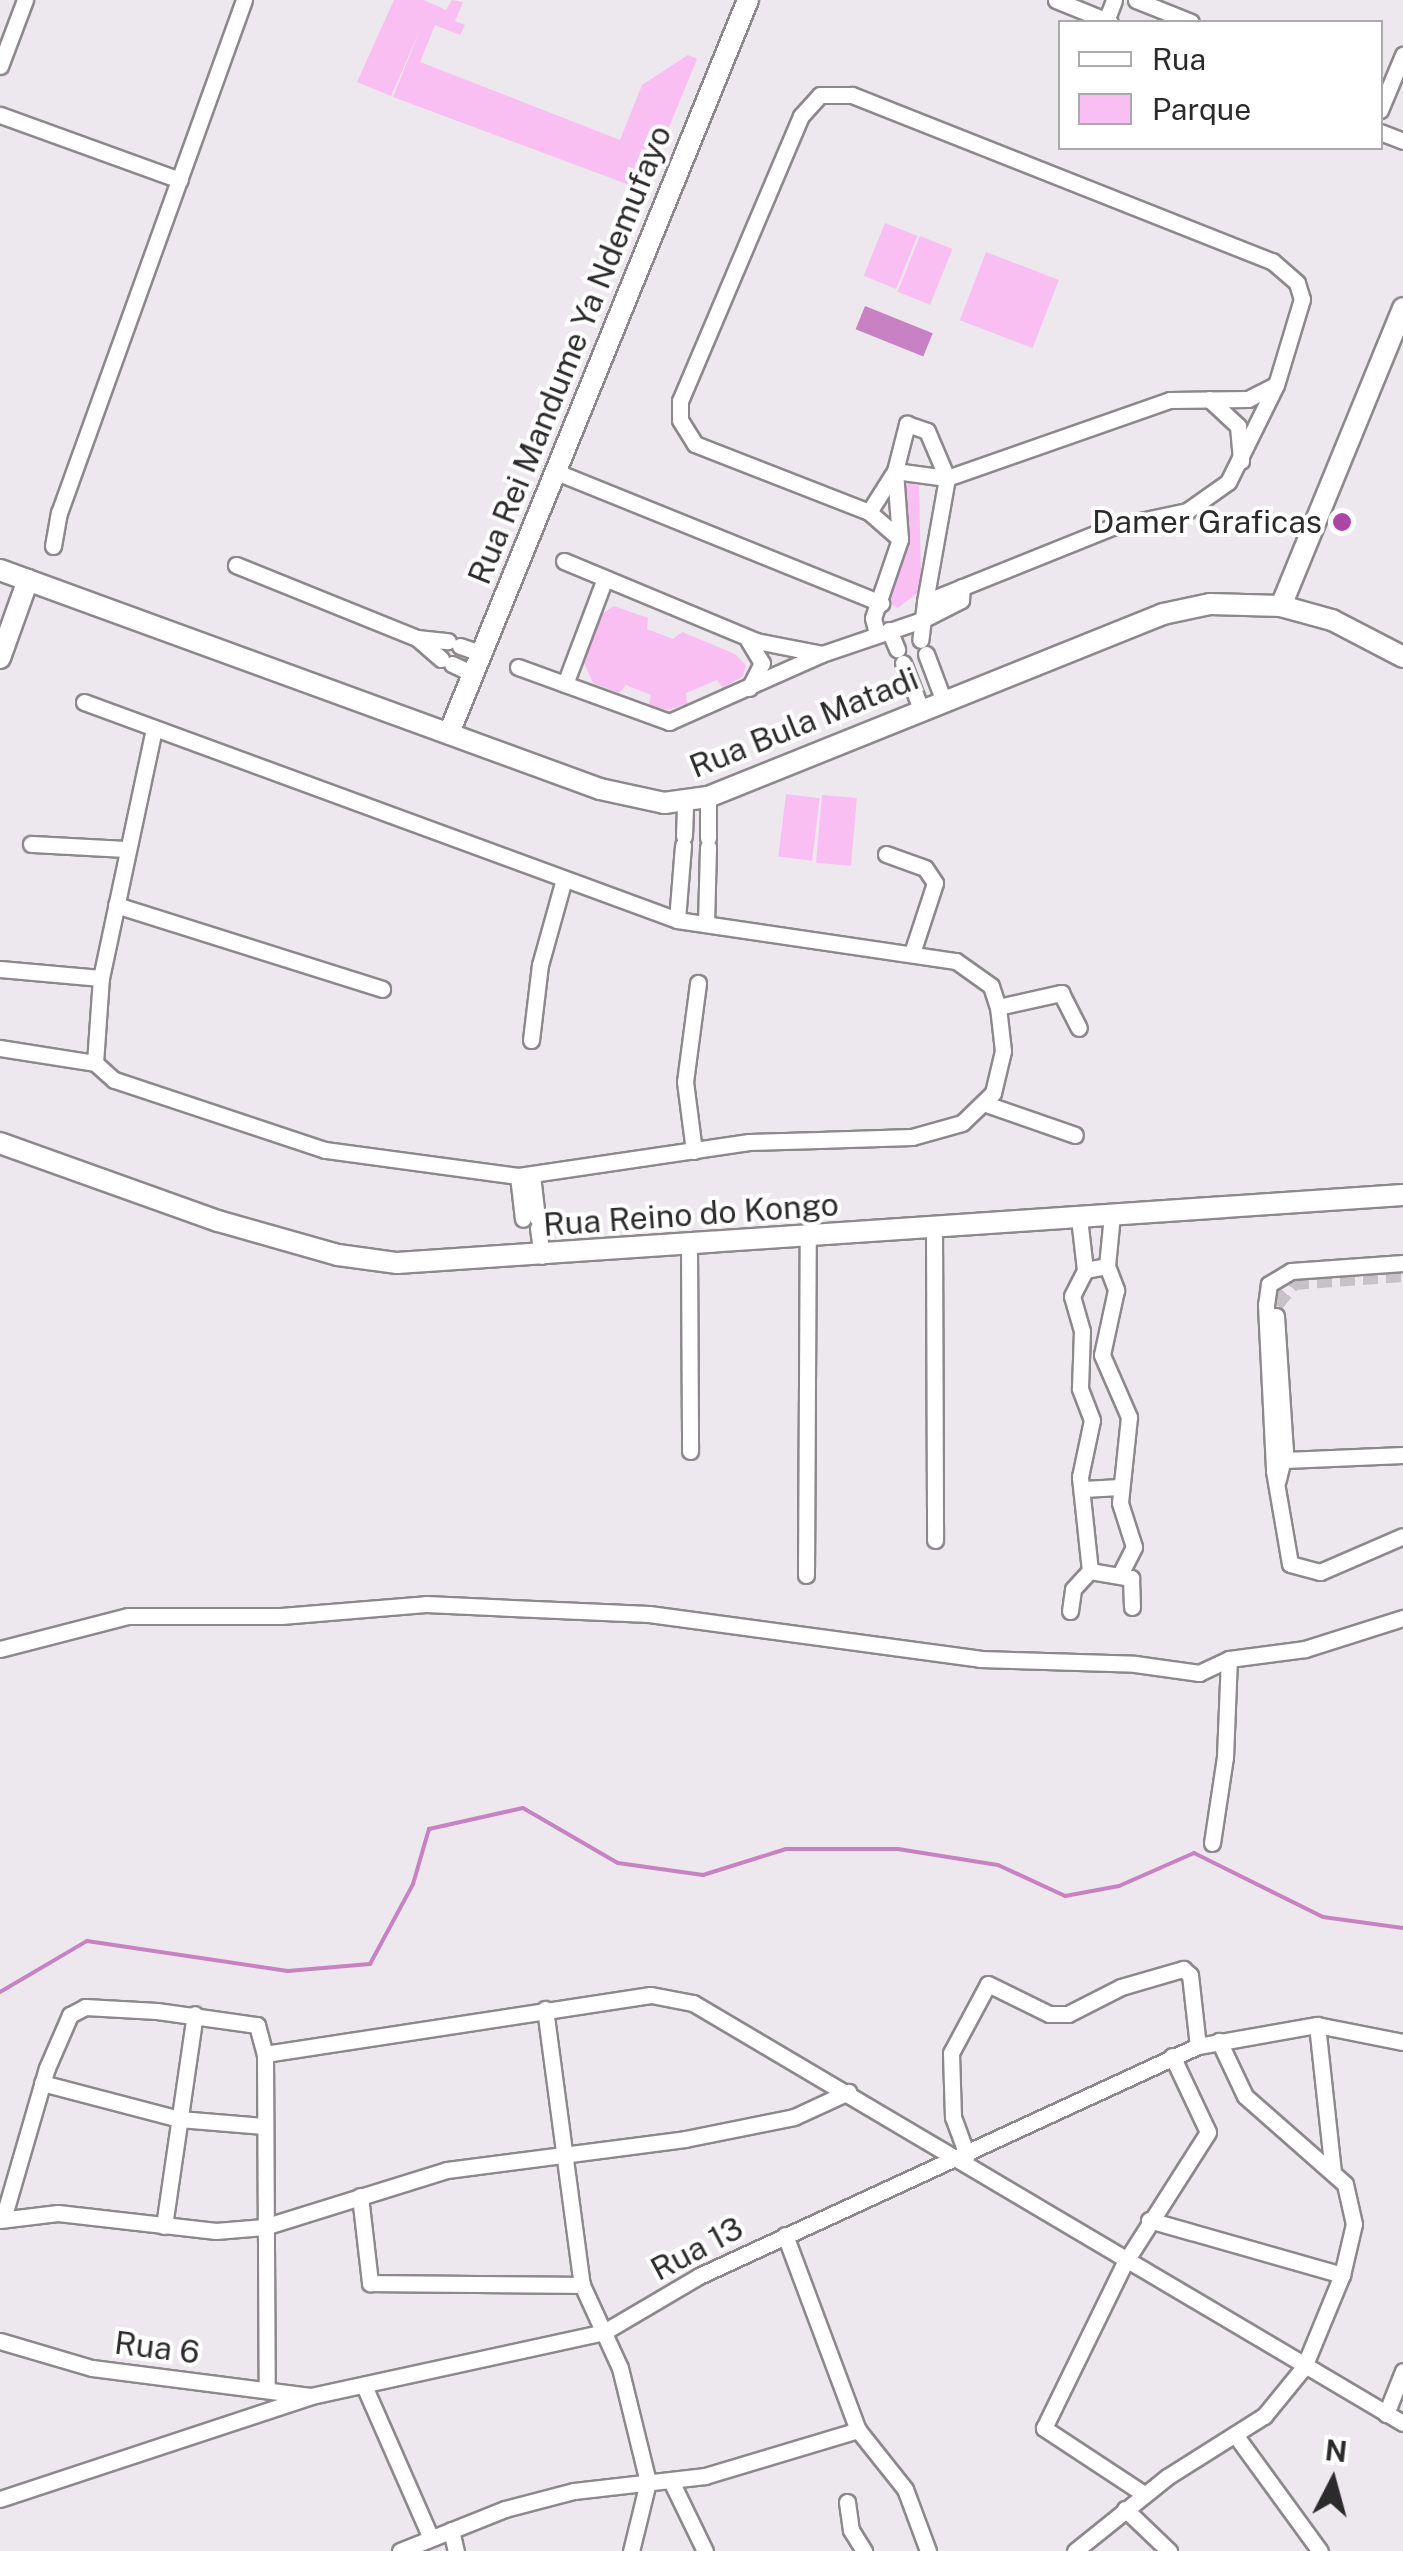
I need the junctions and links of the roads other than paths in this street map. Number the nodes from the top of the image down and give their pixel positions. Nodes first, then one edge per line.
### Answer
1 (25, 0) edge
2 (244, 0) edge
3 (748, 0) edge
4 (1056, 0) edge
5 (1136, 0) edge
6 (1103, 20) edge
7 (1186, 20) edge
8 (1403, 55) edge
9 (0, 66) edge
10 (1383, 102) edge
11 (0, 115) edge
12 (180, 180) junction
13 (1403, 308) edge
14 (1276, 385) junction
15 (1205, 397) junction
16 (1241, 466) junction
17 (554, 471) junction
18 (896, 471) junction
19 (947, 478) junction
20 (869, 512) junction
21 (900, 538) junction
22 (54, 546) dead end
23 (564, 560) dead end
24 (236, 565) dead end
25 (0, 570) edge
26 (604, 578) junction
27 (28, 580) junction
28 (962, 587) junction
29 (925, 602) junction
30 (881, 604) junction
31 (1281, 606) junction
32 (922, 620) junction
33 (883, 632) junction
34 (746, 637) junction
35 (417, 638) junction
36 (463, 647) junction
37 (822, 654) junction
38 (1403, 657) edge
39 (0, 658) edge
40 (455, 666) junction
41 (518, 666) dead end
42 (565, 684) junction
43 (748, 688) junction
44 (943, 699) junction
45 (84, 702) dead end
46 (921, 709) junction
47 (154, 730) junction
48 (449, 732) junction
49 (708, 797) junction
50 (685, 804) junction
51 (684, 837) junction
52 (708, 839) junction
53 (31, 844) dead end
54 (127, 849) junction
55 (886, 854) dead end
56 (564, 878) junction
57 (679, 900) junction
58 (707, 903) junction
59 (116, 905) junction
60 (677, 920) junction
61 (706, 924) junction
62 (912, 952) junction
63 (0, 969) edge
64 (102, 978) junction
65 (698, 983) dead end
66 (382, 989) dead end
67 (998, 1007) junction
68 (1080, 1028) dead end
69 (531, 1040) dead end
70 (0, 1048) edge
71 (95, 1063) junction
72 (986, 1104) junction
73 (1075, 1135) dead end
74 (0, 1144) edge
75 (694, 1151) junction
76 (525, 1176) junction
77 (1403, 1195) edge
78 (1112, 1215) junction
79 (1078, 1218) junction
80 (934, 1228) junction
81 (808, 1237) junction
82 (688, 1245) junction
83 (535, 1256) junction
84 (1403, 1263) edge
85 (1107, 1266) junction
86 (1085, 1270) junction
87 (1276, 1304) dead end
88 (690, 1451) dead end
89 (1403, 1455) edge
90 (1285, 1460) junction
91 (1278, 1480) junction
92 (1120, 1487) junction
93 (1083, 1490) junction
94 (1403, 1536) edge
95 (935, 1540) dead end
96 (1090, 1571) junction
97 (1121, 1574) junction
98 (806, 1575) dead end
99 (1132, 1608) dead end
100 (1070, 1611) dead end
101 (1403, 1618) edge
102 (0, 1649) edge
103 (1229, 1659) junction
104 (1212, 1843) dead end
105 (544, 2010) junction
106 (195, 2014) junction
107 (1316, 2025) junction
108 (1219, 2040) junction
109 (1403, 2042) edge
110 (1198, 2046) junction
111 (265, 2054) junction
112 (1172, 2056) junction
113 (42, 2083) junction
114 (848, 2092) junction
115 (179, 2118) junction
116 (264, 2126) junction
117 (962, 2157) junction
118 (567, 2159) junction
119 (1333, 2172) junction
120 (360, 2196) junction
121 (2, 2220) edge
122 (1149, 2220) junction
123 (164, 2226) junction
124 (264, 2227) junction
125 (785, 2235) junction
126 (1124, 2264) junction
127 (1342, 2276) junction
128 (582, 2285) junction
129 (604, 2332) junction
130 (0, 2341) edge
131 (1304, 2367) junction
132 (1403, 2372) edge
133 (267, 2388) junction
134 (365, 2388) junction
135 (310, 2396) junction
136 (1386, 2414) junction
137 (1403, 2423) edge
138 (858, 2430) junction
139 (1236, 2436) junction
140 (671, 2481) junction
141 (648, 2482) junction
142 (1144, 2494) junction
143 (0, 2499) edge
144 (847, 2502) dead end
145 (1124, 2509) junction
146 (452, 2530) junction
147 (430, 2536) junction
148 (400, 2551) edge
149 (456, 2551) edge
150 (631, 2551) edge
151 (705, 2551) edge
152 (864, 2551) edge
153 (928, 2551) edge
154 (1076, 2551) edge
155 (1169, 2551) edge
156 (1320, 2551) edge

1 - 9 street
2 - 12 street
3 - 17 street, Rua Rei Mandume Ya Ndemufayo
4 - 6 street
5 - 7 street
8 - 10 street
11 - 12 street
12 - 22 street
13 - 31 street
14 - 15 street
14 - 16 street
14 - 20 street
15 - 16 street
15 - 19 street
16 - 28 street
17 - 30 street
17 - 36 street, Rua Rei Mandume Ya Ndemufayo
18 - 19 street
18 - 19 street
18 - 20 street
18 - 21 street
19 - 29 street
20 - 21 street
21 - 30 street
23 - 26 street
24 - 35 street
25 - 27 street, Rua Bula Matadi
26 - 34 street
26 - 42 street
27 - 39 street
27 - 48 street, Rua Bula Matadi
28 - 29 street
28 - 32 street
29 - 32 street
30 - 33 street
31 - 38 street, Rua Bula Matadi
31 - 44 street, Rua Bula Matadi
32 - 33 street
32 - 44 street
33 - 37 street
33 - 46 street
34 - 37 street
34 - 43 street
35 - 36 street
35 - 40 street
36 - 40 street, Rua Rei Mandume Ya Ndemufayo
37 - 43 street
40 - 48 street, Rua Rei Mandume Ya Ndemufayo
41 - 42 street
42 - 43 street
44 - 46 street, Rua Bula Matadi
45 - 47 street
46 - 49 street, Rua Bula Matadi
47 - 54 street
47 - 56 street
48 - 50 street, Rua Bula Matadi
49 - 50 street, Rua Bula Matadi
49 - 52 street
50 - 51 street
51 - 52 street
51 - 57 street
52 - 58 street
53 - 54 street
54 - 59 street
55 - 62 street
56 - 60 street
56 - 69 street
57 - 58 street
57 - 60 street
58 - 61 street
59 - 64 street
59 - 66 street
60 - 61 street
61 - 62 street
62 - 67 street
63 - 64 street
64 - 71 street
65 - 75 street
67 - 68 street
67 - 72 street
70 - 71 street
71 - 76 street
72 - 73 street
72 - 75 street
74 - 83 street, Rua Reino do Kongo
75 - 76 street
76 - 83 street
77 - 78 street, Rua Reino do Kongo
78 - 79 street, Rua Reino do Kongo
78 - 85 street
79 - 80 street, Rua Reino do Kongo
79 - 86 street
80 - 81 street, Rua Reino do Kongo
80 - 95 street
81 - 82 street, Rua Reino do Kongo
81 - 98 street
82 - 83 street, Rua Reino do Kongo
82 - 88 street
84 - 91 street
85 - 86 street
85 - 92 street
86 - 93 street
87 - 90 street
89 - 90 street
90 - 91 street
91 - 94 street
92 - 93 street
92 - 97 street
93 - 96 street
96 - 97 street
96 - 100 street
97 - 99 street
101 - 103 street
102 - 103 street
103 - 104 street
105 - 111 street
105 - 114 street
105 - 118 street
106 - 111 street
106 - 113 street
106 - 115 street
107 - 108 street, Rua 13
107 - 109 street, Rua 13
107 - 119 street
108 - 110 street, Rua 13
108 - 119 street
110 - 112 street, Rua 13
110 - 117 street
111 - 116 street
112 - 117 street, Rua 13
112 - 122 street
113 - 115 street
113 - 121 street
114 - 117 street
114 - 118 street
115 - 116 street
115 - 123 street
116 - 124 street
117 - 125 street, Rua 13
117 - 126 street
118 - 120 street
118 - 128 street
119 - 127 street
120 - 124 street
120 - 128 street
121 - 123 street
122 - 126 street
122 - 127 street
123 - 124 street
124 - 133 street
125 - 129 street, Rua 13
125 - 138 street
126 - 131 street
126 - 142 street
127 - 131 street
128 - 129 street
129 - 134 street, Rua 13
129 - 141 street
130 - 133 street, Rua 6
131 - 136 street
131 - 139 street
132 - 136 street
133 - 135 street, Rua 6
134 - 135 street, Rua 13
134 - 147 street
135 - 143 street, Rua 13
136 - 137 street
138 - 140 street
138 - 153 street
139 - 142 street
139 - 156 street
140 - 141 street
140 - 151 street
141 - 146 street
141 - 150 street
142 - 145 street
144 - 152 street
145 - 154 street
145 - 155 street
146 - 147 street
146 - 149 street
147 - 148 street

